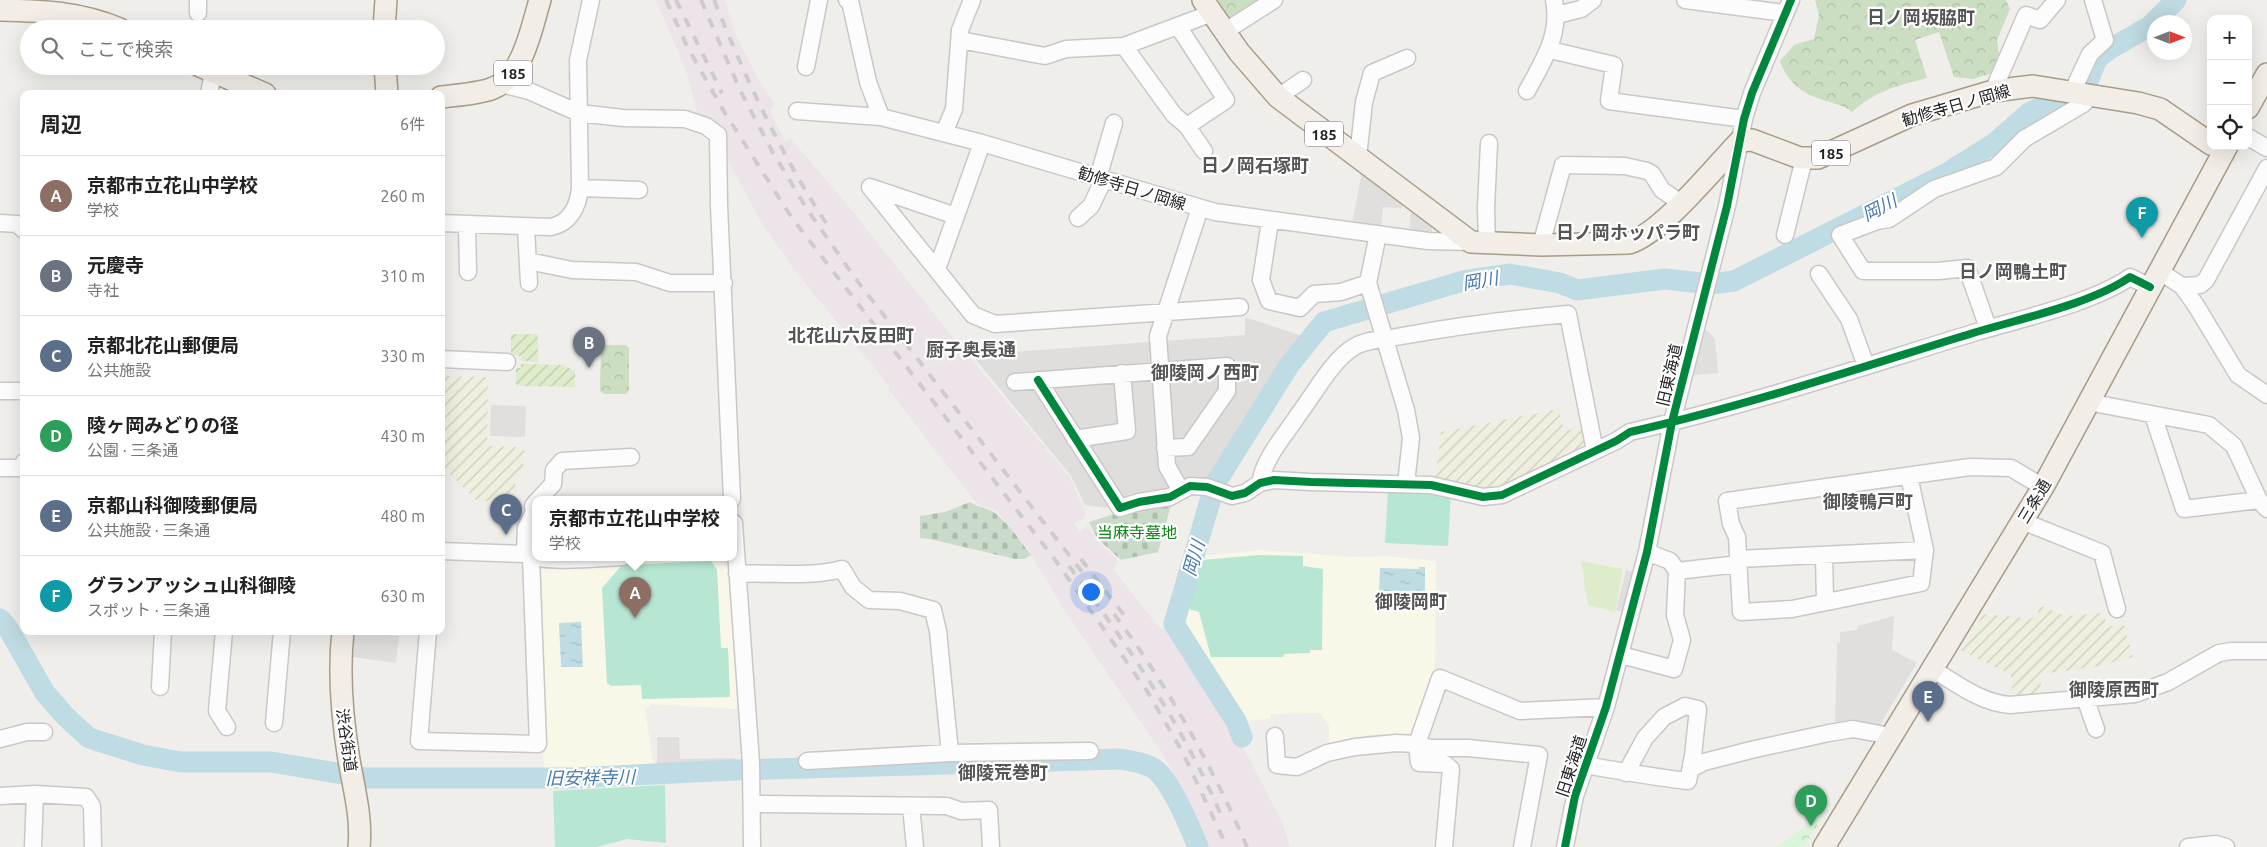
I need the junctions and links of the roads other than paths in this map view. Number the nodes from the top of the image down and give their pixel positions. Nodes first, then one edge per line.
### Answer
1 (386, 0) edge
2 (540, 0) edge
3 (591, 0) edge
4 (819, 0) edge
5 (847, 0) edge
6 (972, 0) edge
7 (1274, 0) edge
8 (1593, 0) edge
9 (1685, 0) edge
10 (2057, 0) edge
11 (2093, 0) edge
12 (1207, 7) edge
13 (1556, 7) edge
14 (1788, 7) edge
15 (0, 10) edge
16 (95, 20) edge
17 (385, 20) edge
18 (1178, 26) junction
19 (1224, 32) junction
20 (960, 40) junction
21 (1124, 46) junction
22 (1550, 50) junction
23 (1407, 58) dead end
24 (806, 67) dead end
25 (2267, 74) edge
26 (207, 75) edge
27 (220, 75) edge
28 (386, 75) edge
29 (1303, 80) dead end
30 (501, 84) junction
31 (209, 90) edge
32 (256, 90) edge
33 (387, 90) edge
34 (1527, 91) dead end
35 (1993, 91) junction
36 (2069, 92) junction
37 (2092, 95) junction
38 (445, 96) edge
39 (1278, 97) junction
40 (2250, 105) edge
41 (797, 111) dead end
42 (579, 113) junction
43 (881, 117) junction
44 (1744, 119) junction
45 (1114, 123) dead end
46 (1187, 126) junction
47 (944, 133) junction
48 (2207, 139) edge
49 (2252, 140) edge
50 (1740, 141) junction
51 (1490, 142) dead end
52 (982, 143) junction
53 (2267, 148) edge
54 (2218, 150) edge
55 (1204, 151) dead end
56 (1358, 157) junction
57 (1804, 159) junction
58 (2267, 168) edge
59 (1101, 179) junction
60 (580, 188) junction
61 (639, 190) dead end
62 (1680, 203) junction
63 (1200, 208) junction
64 (956, 216) junction
65 (1078, 218) dead end
66 (1270, 221) junction
67 (0, 223) edge
68 (445, 223) edge
69 (467, 224) junction
70 (20, 227) edge
71 (526, 228) junction
72 (1378, 234) junction
73 (1785, 235) dead end
74 (1479, 243) junction
75 (1541, 244) junction
76 (528, 261) junction
77 (937, 268) junction
78 (468, 272) dead end
79 (1820, 274) dead end
80 (2155, 279) junction
81 (529, 283) dead end
82 (724, 283) junction
83 (2182, 286) junction
84 (1372, 298) junction
85 (1240, 307) dead end
86 (1166, 312) junction
87 (1988, 328) junction
88 (1385, 339) junction
89 (445, 359) edge
90 (508, 362) dead end
91 (1866, 366) junction
92 (1160, 370) junction
93 (1122, 373) junction
94 (1038, 380) junction
95 (1015, 382) dead end
96 (0, 391) edge
97 (20, 391) edge
98 (2267, 395) edge
99 (2088, 402) junction
100 (2153, 415) junction
101 (1672, 422) junction
102 (1075, 438) junction
103 (1165, 448) junction
104 (1595, 451) junction
105 (631, 457) dead end
106 (0, 468) edge
107 (20, 468) edge
108 (1909, 476) junction
109 (1260, 483) junction
110 (1406, 484) junction
111 (2043, 487) junction
112 (1181, 491) junction
113 (542, 496) edge
114 (732, 496) edge
115 (2263, 505) edge
116 (532, 512) edge
117 (2022, 521) junction
118 (1924, 550) junction
119 (445, 551) edge
120 (1647, 552) junction
121 (1824, 555) junction
122 (528, 556) junction
123 (532, 556) edge
124 (736, 561) edge
125 (1739, 562) junction
126 (1677, 571) junction
127 (737, 574) junction
128 (1825, 602) junction
129 (2117, 609) dead end
130 (163, 635) edge
131 (224, 635) edge
132 (282, 635) edge
133 (342, 635) edge
134 (428, 635) edge
135 (2267, 651) edge
136 (1621, 655) junction
137 (1932, 668) junction
138 (160, 687) dead end
139 (2085, 698) junction
140 (1606, 707) junction
141 (274, 723) dead end
142 (227, 728) dead end
143 (2096, 729) dead end
144 (44, 732) dead end
145 (1275, 736) dead end
146 (1891, 736) junction
147 (0, 739) edge
148 (1417, 744) junction
149 (1090, 751) dead end
150 (950, 753) junction
151 (807, 760) dead end
152 (1585, 765) junction
153 (1691, 769) junction
154 (1626, 773) junction
155 (35, 794) junction
156 (0, 796) edge
157 (752, 804) junction
158 (911, 806) junction
159 (363, 841) edge
160 (33, 847) edge
161 (93, 847) edge
162 (754, 847) edge
163 (915, 847) edge
164 (991, 847) edge
165 (1444, 847) edge
166 (1522, 847) edge
167 (1565, 847) edge
168 (1824, 847) edge
169 (2188, 847) edge
170 (2226, 847) edge

1 - 17 main road
2 - 30 main road, 185
3 - 42 street
4 - 24 street
5 - 43 street
6 - 20 street
7 - 19 street
8 - 13 street
9 - 14 street
10 - 35 street
11 - 36 street
12 - 18 street
12 - 19 main road, 185
13 - 22 street
14 - 44 street, 旧東海道
15 - 16 main road
18 - 21 street
18 - 46 street
19 - 39 main road, 185
20 - 21 street
20 - 47 street
21 - 46 street
22 - 34 street
22 - 44 street
23 - 56 street
25 - 40 main road
26 - 31 street
27 - 32 main road
28 - 33 main road
29 - 39 street
30 - 38 main road, 185
30 - 42 street, 185
35 - 36 main road, 勧修寺日ノ岡線 / 185
35 - 57 main road, 勧修寺日ノ岡線 / 185
36 - 37 main road, 勧修寺日ノ岡線 / 185
37 - 48 main road, 勧修寺日ノ岡線 / 185
37 - 87 street
39 - 56 main road, 185
41 - 43 street, 勧修寺日ノ岡線
42 - 60 street
42 - 82 street, 185
43 - 47 street, 勧修寺日ノ岡線
44 - 50 street, 旧東海道
45 - 59 street
46 - 55 street
47 - 52 street, 勧修寺日ノ岡線
49 - 53 street
50 - 57 main road, 185
50 - 62 main road, 勧修寺日ノ岡線
50 - 101 street, 旧東海道
51 - 74 street
52 - 59 street, 勧修寺日ノ岡線
52 - 64 street
54 - 80 main road, 三条通
56 - 74 main road, 185
57 - 73 street
58 - 83 street
59 - 63 street, 勧修寺日ノ岡線
59 - 65 street
60 - 61 street
60 - 71 street
62 - 75 main road, 勧修寺日ノ岡線
62 - 75 street
63 - 66 street, 勧修寺日ノ岡線
63 - 86 street
64 - 77 street
64 - 77 street
66 - 72 street, 勧修寺日ノ岡線
66 - 84 street
67 - 70 street
68 - 69 street
69 - 71 street
69 - 78 street
71 - 76 street
72 - 74 street, 勧修寺日ノ岡線
72 - 84 street
74 - 75 main road, 勧修寺日ノ岡線
76 - 81 street
76 - 82 street
77 - 86 street
79 - 91 street
80 - 83 street
80 - 87 street
80 - 99 main road, 三条通
82 - 114 street
83 - 98 street
84 - 88 street
85 - 86 street
86 - 92 street
87 - 91 street
88 - 104 street
88 - 109 street
88 - 110 street
89 - 90 street
91 - 101 street
92 - 93 street
92 - 103 street
92 - 103 street
93 - 94 street
93 - 102 street
94 - 95 street
94 - 102 street
96 - 97 street
99 - 100 street
99 - 111 main road, 三条通
100 - 115 street
100 - 115 street
101 - 104 street
101 - 120 street, 旧東海道
102 - 112 street
103 - 112 street
104 - 110 street
105 - 113 street
106 - 107 street
108 - 111 street
108 - 118 street
108 - 125 street
109 - 110 street
109 - 112 street
111 - 117 main road, 三条通
116 - 122 street
117 - 129 street
117 - 137 main road, 三条通
118 - 121 street
118 - 128 street
119 - 122 street
120 - 126 street
120 - 136 street, 旧東海道
121 - 125 street
121 - 128 street
122 - 123 street
122 - 134 street
124 - 127 street
125 - 126 street
125 - 128 street
126 - 136 street
127 - 150 street
127 - 157 street
130 - 138 street
131 - 142 street
132 - 141 street
133 - 159 main road, 渋谷街道
135 - 139 street
136 - 140 street, 旧東海道
137 - 139 street
137 - 146 main road, 三条通
139 - 143 street
140 - 148 street
140 - 152 street, 旧東海道
144 - 147 street
145 - 148 street
146 - 153 street
146 - 168 main road, 三条通
148 - 165 street
148 - 166 street
149 - 150 street
150 - 151 street
152 - 154 street
152 - 167 street, 旧東海道
153 - 154 street
153 - 154 street
155 - 156 street
155 - 160 street
155 - 161 street
157 - 158 street
157 - 162 street
158 - 163 street
158 - 164 street
169 - 170 street

